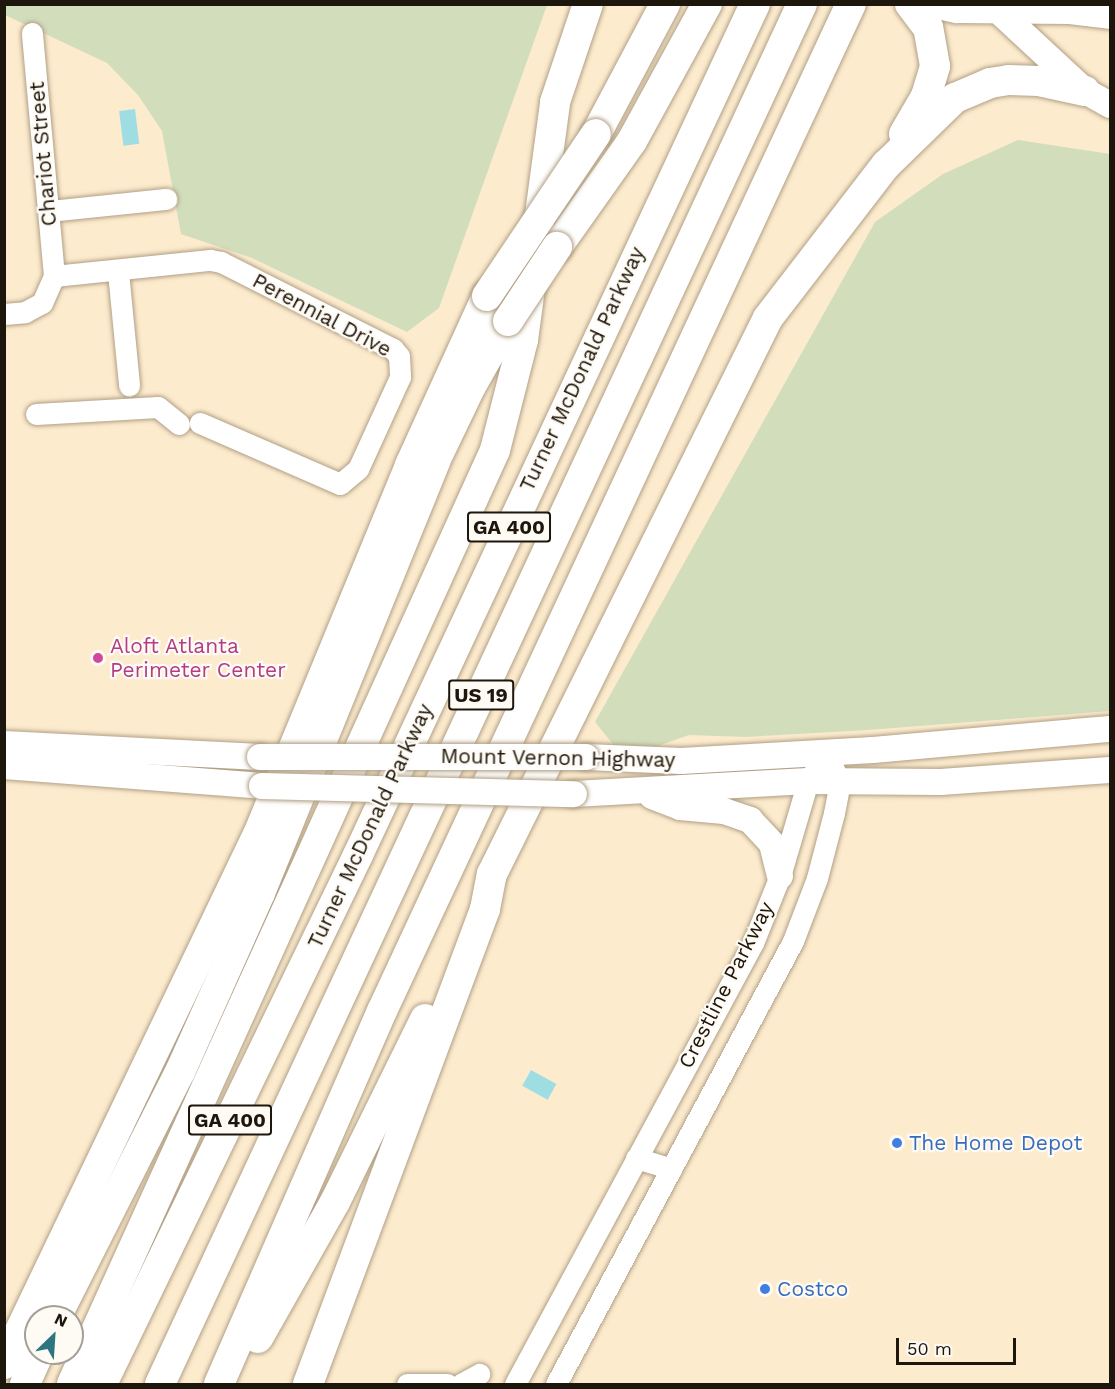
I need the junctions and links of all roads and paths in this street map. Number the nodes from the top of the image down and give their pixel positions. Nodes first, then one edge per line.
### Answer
1 (588, 4) edge
2 (666, 4) edge
3 (707, 4) edge
4 (755, 4) edge
5 (802, 4) edge
6 (910, 4) edge
7 (930, 4) edge
8 (994, 7) edge
9 (845, 16) edge
10 (1110, 16) edge
11 (32, 33) dead end
12 (1098, 98) edge
13 (886, 165) junction
14 (166, 199) dead end
15 (49, 211) junction
16 (118, 272) junction
17 (54, 276) junction
18 (4, 314) edge
19 (129, 385) dead end
20 (36, 414) dead end
21 (1110, 729) edge
22 (10, 741) edge
23 (827, 753) junction
24 (4, 766) edge
25 (1110, 771) edge
26 (808, 781) junction
27 (840, 783) junction
28 (647, 793) junction
29 (492, 874) junction
30 (780, 876) junction
31 (209, 1080) junction
32 (636, 1158) junction
33 (671, 1169) junction
34 (63, 1305) edge
35 (65, 1305) edge
36 (4, 1364) edge
37 (33, 1365) edge
38 (479, 1374) dead end
39 (24, 1384) edge
40 (72, 1384) edge
41 (102, 1384) edge
42 (160, 1384) edge
43 (219, 1384) edge
44 (231, 1384) edge
45 (308, 1384) edge
46 (407, 1384) edge
47 (447, 1384) edge
48 (461, 1384) edge
49 (514, 1384) edge
50 (556, 1384) edge

1 - 31 highway
2 - 36 highway, bridge
3 - 34 highway, bridge
4 - 41 highway, Turner McDonald Parkway / GA 400
5 - 42 highway, US 19
6 - 13 highway
7 - 8 main road
8 - 10 main road
8 - 12 main road
9 - 43 highway, US 19
11 - 15 street, Chariot Street
12 - 13 highway
13 - 29 highway
14 - 15 street
15 - 17 street, Chariot Street
16 - 17 street, Perennial Drive
16 - 19 street
16 - 20 street, Perennial Drive
17 - 18 street
21 - 23 main road, Mount Vernon Highway
22 - 23 main road, Mount Vernon Highway, bridge
23 - 26 street, Crestline Parkway
23 - 27 street
24 - 28 main road, Mount Vernon Highway, bridge
25 - 27 main road, Mount Vernon Highway
26 - 27 main road, Mount Vernon Highway
26 - 28 main road, Mount Vernon Highway
26 - 30 street, Crestline Parkway
27 - 33 street, Crestline Parkway
28 - 30 main road
29 - 44 highway
29 - 45 highway
30 - 32 street, Crestline Parkway
31 - 35 highway
31 - 40 highway
32 - 33 street
32 - 49 street, Crestline Parkway
33 - 50 street, Crestline Parkway
37 - 39 highway
38 - 48 street
46 - 47 street

